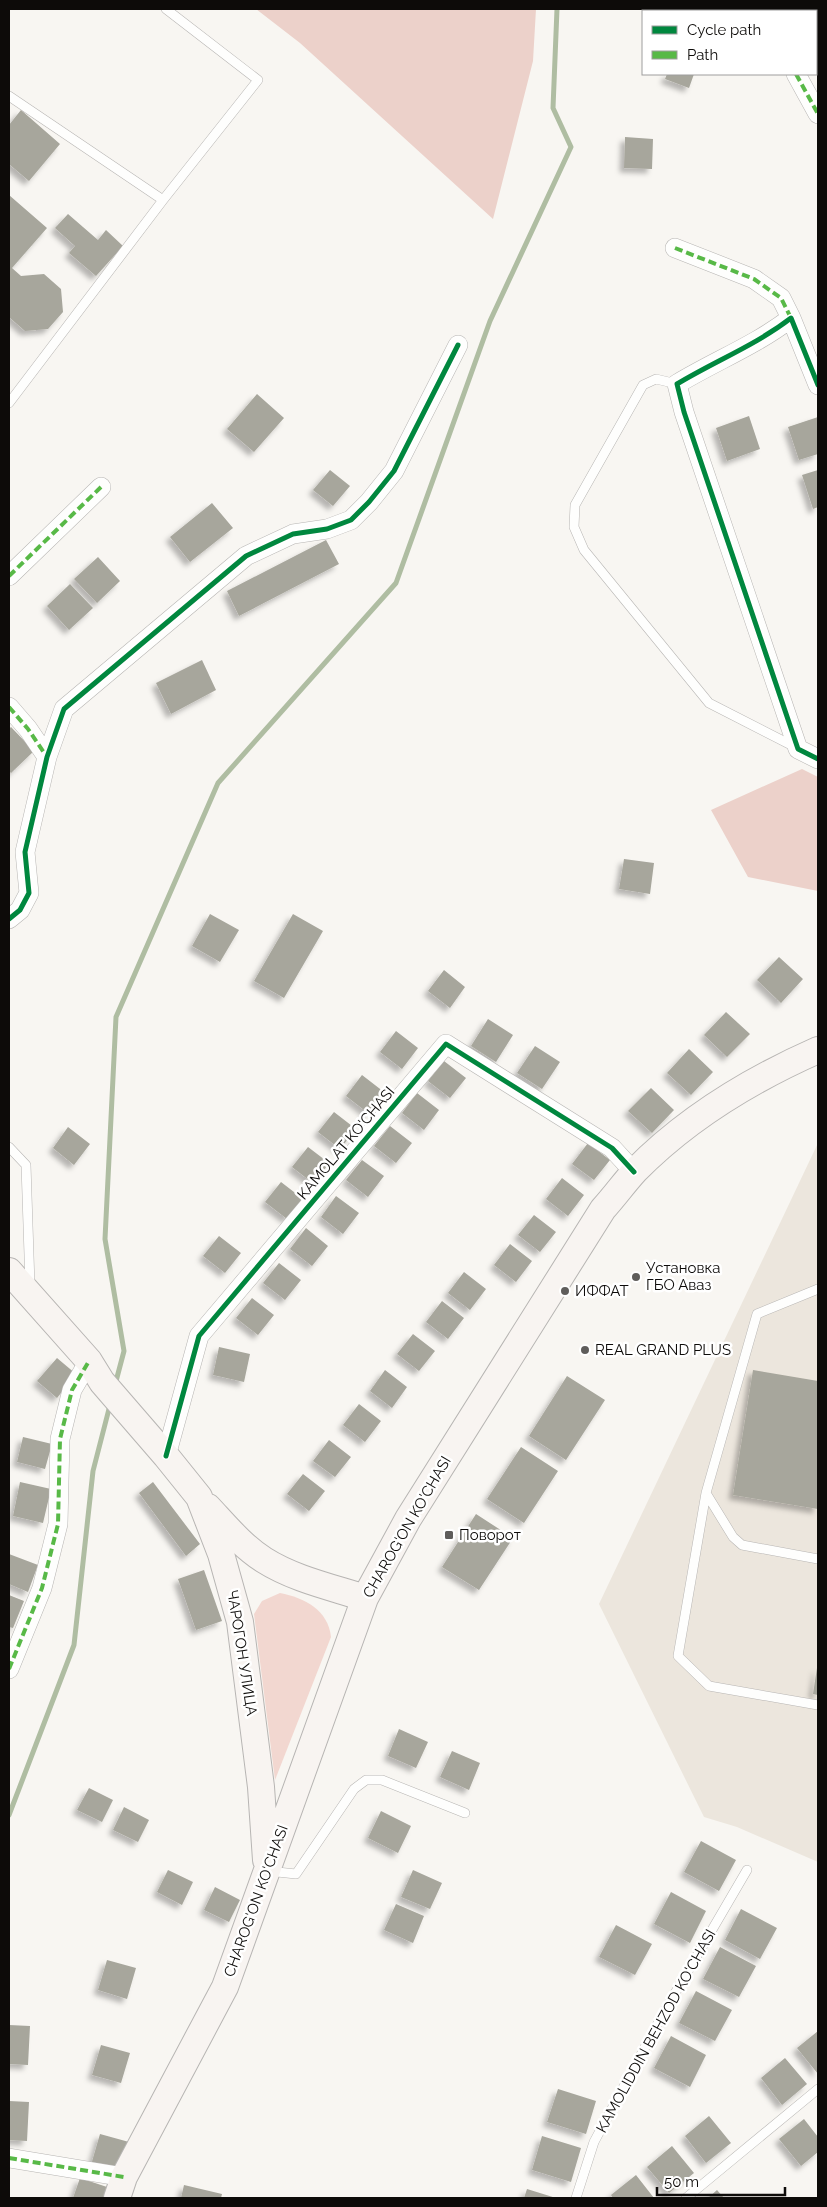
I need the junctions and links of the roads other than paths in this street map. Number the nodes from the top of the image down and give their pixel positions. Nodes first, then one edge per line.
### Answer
1 (166, 9) edge
2 (797, 75) edge
3 (9, 96) edge
4 (818, 114) edge
5 (163, 200) junction
6 (674, 248) dead end
7 (791, 318) junction
8 (458, 345) dead end
9 (677, 384) junction
10 (818, 385) edge
11 (9, 403) edge
12 (101, 487) dead end
13 (9, 576) edge
14 (9, 707) edge
15 (798, 749) junction
16 (48, 757) junction
17 (818, 759) edge
18 (9, 919) edge
19 (818, 1050) edge
20 (9, 1147) edge
21 (634, 1172) junction
22 (9, 1271) edge
23 (818, 1288) edge
24 (30, 1296) junction
25 (96, 1371) junction
26 (166, 1456) junction
27 (706, 1493) junction
28 (198, 1497) junction
29 (818, 1559) edge
30 (365, 1598) junction
31 (9, 1668) edge
32 (818, 1706) edge
33 (465, 1813) dead end
34 (266, 1870) junction
35 (748, 1870) dead end
36 (818, 2089) edge
37 (9, 2158) edge
38 (121, 2188) edge
39 (576, 2198) edge
40 (686, 2198) edge

1 - 5 lane
2 - 4 street
3 - 5 lane
5 - 11 lane
6 - 7 street
7 - 9 street
7 - 10 street
8 - 16 street
9 - 15 street
9 - 15 lane
12 - 13 street
14 - 16 street
15 - 17 street
16 - 18 street
19 - 21 main road, CHAROG'ON KO'CHASI
20 - 24 lane
21 - 26 street, KAMOLAT KO'CHASI
21 - 30 main road, CHAROG'ON KO'CHASI
22 - 24 main road, ЧАРОГОН УЛИЦА
23 - 27 lane
24 - 25 main road, ЧАРОГОН УЛИЦА
25 - 26 main road, ЧАРОГОН УЛИЦА
25 - 31 street
26 - 28 main road, ЧАРОГОН УЛИЦА
27 - 29 lane
27 - 32 lane
28 - 30 main road
28 - 34 main road, ЧАРОГОН УЛИЦА
30 - 34 main road, CHAROG'ON KO'CHASI
33 - 34 lane
34 - 38 main road, CHAROG'ON KO'CHASI
35 - 39 lane, KAMOLIDDIN BEHZOD KO'CHASI
36 - 40 lane
37 - 38 street

